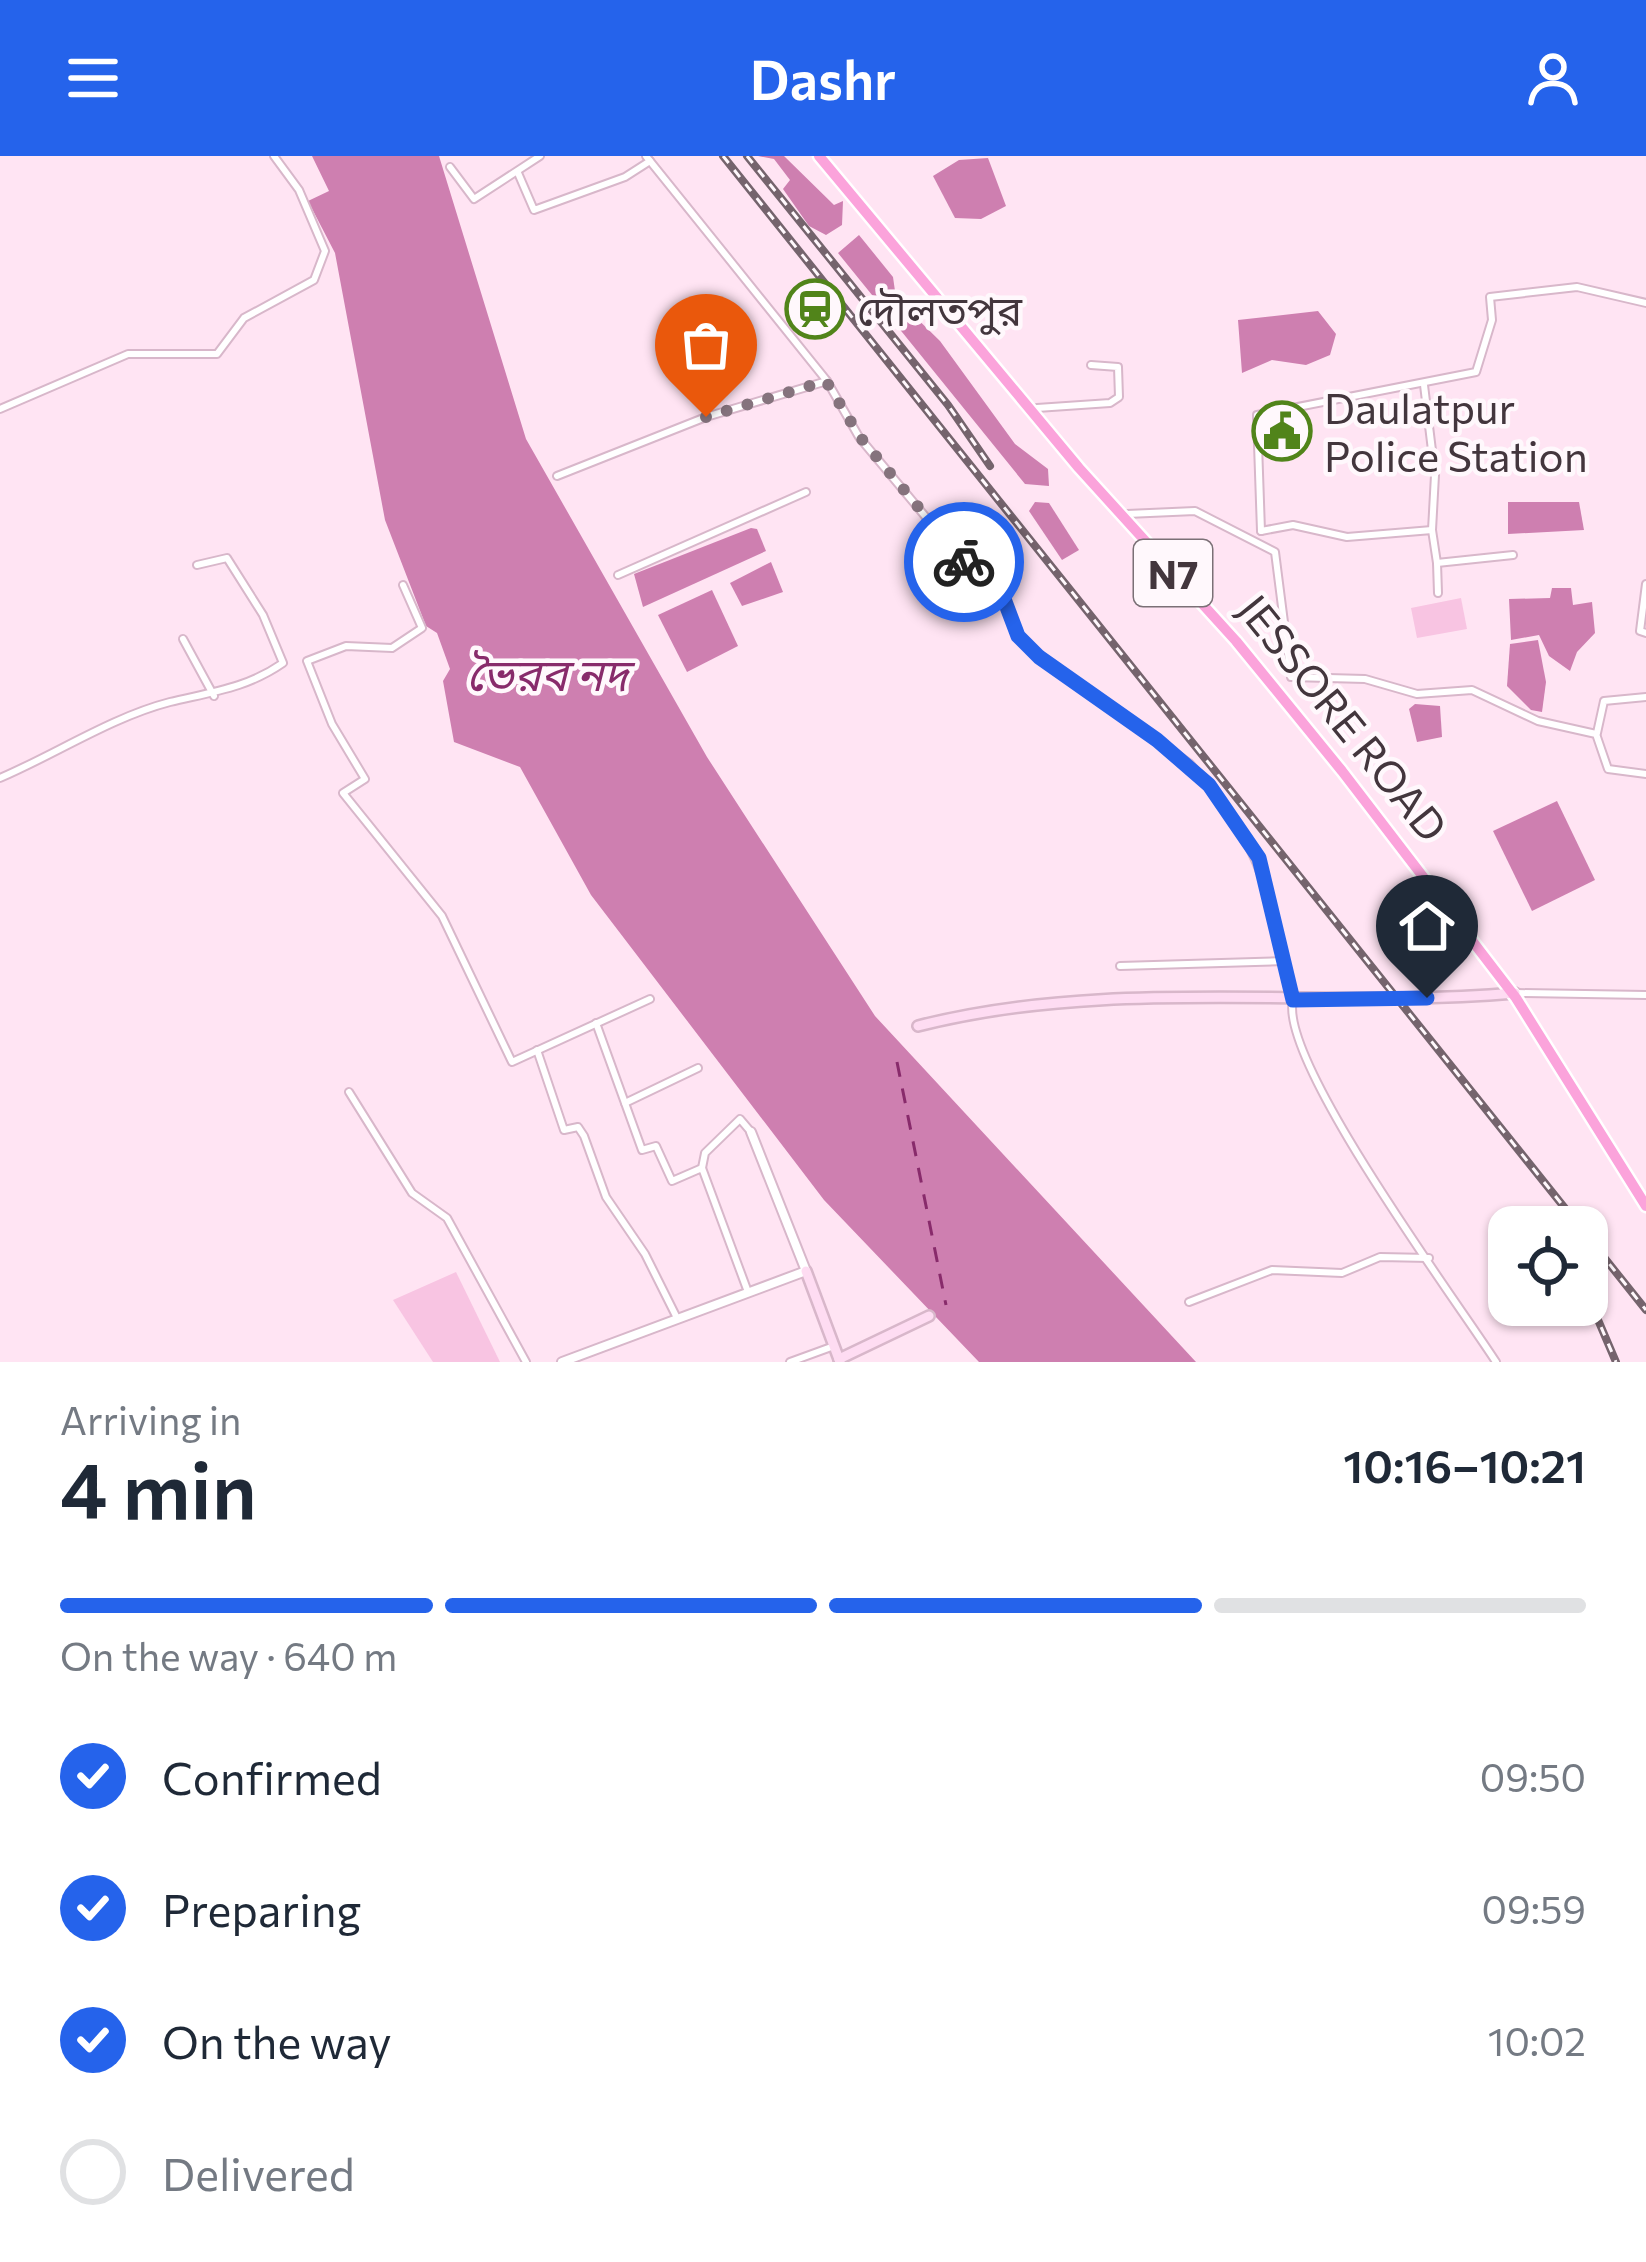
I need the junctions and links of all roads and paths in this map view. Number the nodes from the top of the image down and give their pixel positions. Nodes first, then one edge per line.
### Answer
1 (274, 156) edge
2 (540, 156) edge
3 (819, 156) edge
4 (829, 156) edge
5 (648, 159) edge
6 (450, 167) dead end
7 (518, 173) junction
8 (1646, 303) edge
9 (1091, 364) dead end
10 (826, 381) junction
11 (1424, 385) junction
12 (1037, 408) junction
13 (0, 409) edge
14 (557, 476) dead end
15 (806, 492) dead end
16 (1127, 514) junction
17 (1432, 530) junction
18 (1261, 531) junction
19 (1252, 536) junction
20 (1513, 555) dead end
21 (1437, 563) junction
22 (197, 565) dead end
23 (618, 575) dead end
24 (1646, 584) edge
25 (404, 585) dead end
26 (1438, 593) dead end
27 (1646, 633) edge
28 (183, 639) dead end
29 (214, 696) junction
30 (1646, 697) edge
31 (1597, 734) junction
32 (1646, 774) edge
33 (0, 778) edge
34 (1285, 962) junction
35 (1120, 966) dead end
36 (1514, 995) junction
37 (1646, 995) edge
38 (650, 999) dead end
39 (1293, 1000) junction
40 (596, 1023) junction
41 (918, 1026) dead end
42 (537, 1050) junction
43 (698, 1068) dead end
44 (349, 1092) dead end
45 (625, 1103) junction
46 (751, 1132) joint
47 (702, 1168) junction
48 (1646, 1206) edge
49 (1429, 1258) junction
50 (806, 1271) junction
51 (748, 1292) junction
52 (1189, 1302) dead end
53 (676, 1316) junction
54 (929, 1316) dead end
55 (834, 1346) junction
56 (840, 1361) edge
57 (526, 1362) edge
58 (562, 1362) edge
59 (790, 1362) edge
60 (1496, 1362) edge

1 - 13 street
2 - 7 street
3 - 36 highway, JESSORE ROAD / N7
4 - 12 highway, JESSORE ROAD / N7
5 - 7 street
5 - 10 street
6 - 7 street
8 - 11 street
9 - 12 street
10 - 14 street
10 - 34 street
11 - 17 street
11 - 18 street
12 - 16 highway, JESSORE ROAD / N7
15 - 23 street
16 - 19 street
16 - 36 highway, JESSORE ROAD / N7
17 - 18 street
17 - 21 street
18 - 19 street
19 - 31 street
20 - 21 street
21 - 26 street
22 - 29 street
24 - 27 street
25 - 42 street
28 - 29 street
29 - 33 street
30 - 31 street
31 - 32 street
34 - 35 street
34 - 39 street
36 - 37 street
36 - 39 main road
36 - 48 highway, JESSORE ROAD / N7
38 - 40 street
39 - 41 main road
39 - 49 street
40 - 42 street
40 - 45 street
42 - 53 street
43 - 45 street
44 - 57 street
45 - 47 street
46 - 47 street
46 - 50 street
47 - 51 street
49 - 52 street
49 - 60 street
50 - 51 street
50 - 55 main road
51 - 53 street
53 - 58 street
54 - 56 main road
55 - 56 main road
55 - 59 street

